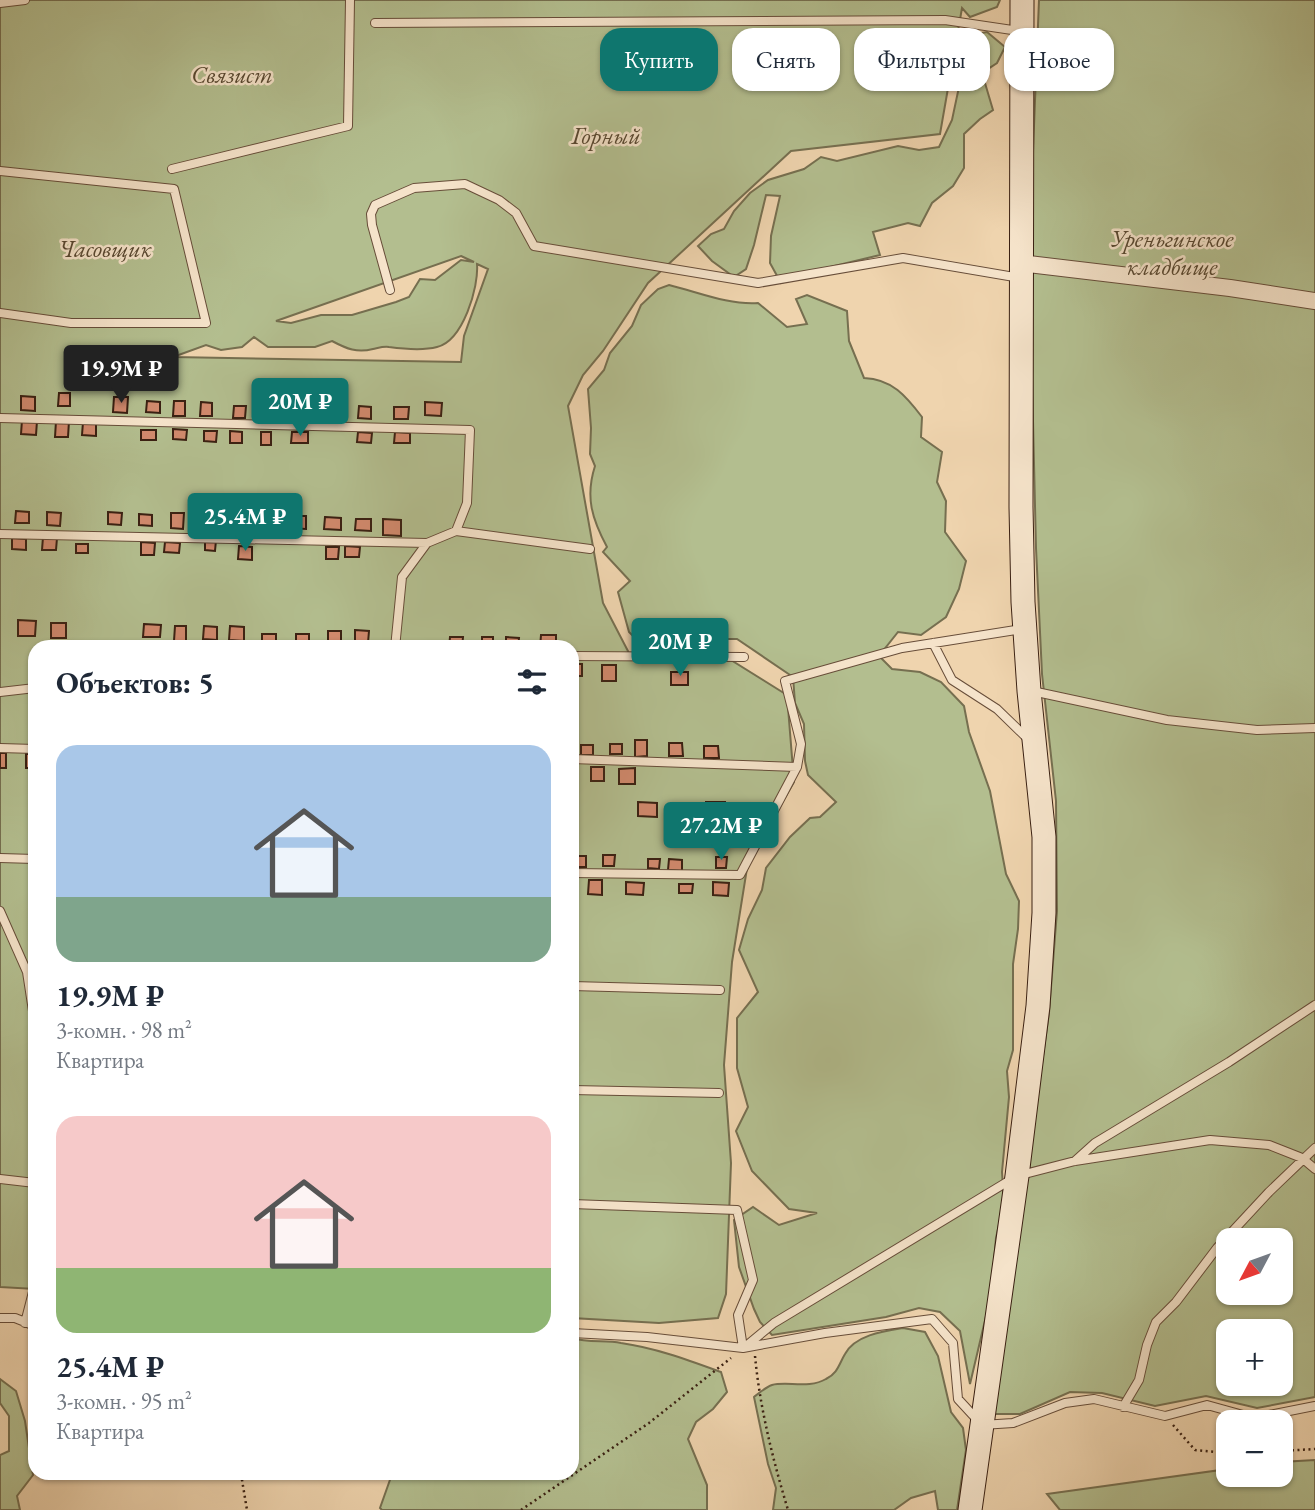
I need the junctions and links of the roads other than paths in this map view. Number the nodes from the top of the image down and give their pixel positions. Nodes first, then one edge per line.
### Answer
1 (25, 0) edge
2 (349, 0) edge
3 (1022, 0) edge
4 (0, 3) edge
5 (375, 23) dead end
6 (1022, 28) edge
7 (1004, 29) edge
8 (1022, 91) edge
9 (172, 169) dead end
10 (0, 171) edge
11 (1020, 271) junction
12 (390, 290) dead end
13 (1315, 301) edge
14 (0, 313) edge
15 (0, 418) edge
16 (456, 531) junction
17 (0, 534) edge
18 (427, 543) junction
19 (590, 549) dead end
20 (1025, 628) junction
21 (396, 640) edge
22 (933, 643) junction
23 (579, 656) edge
24 (744, 656) dead end
25 (28, 689) edge
26 (1029, 691) junction
27 (0, 692) edge
28 (1315, 728) edge
29 (1034, 745) junction
30 (0, 748) edge
31 (28, 749) edge
32 (579, 759) edge
33 (797, 767) junction
34 (0, 858) edge
35 (28, 859) edge
36 (579, 873) edge
37 (0, 911) edge
38 (28, 966) edge
39 (579, 986) edge
40 (720, 990) dead end
41 (1315, 1005) edge
42 (579, 1090) edge
43 (719, 1093) dead end
44 (1315, 1148) edge
45 (1302, 1158) junction
46 (1075, 1161) junction
47 (1315, 1169) edge
48 (1017, 1176) junction
49 (0, 1179) edge
50 (28, 1181) edge
51 (579, 1204) edge
52 (28, 1311) edge
53 (0, 1318) edge
54 (25, 1323) junction
55 (28, 1324) edge
56 (579, 1334) edge
57 (743, 1348) junction
58 (1315, 1406) edge
59 (1123, 1407) junction
60 (982, 1425) junction
61 (970, 1510) edge

1 - 4 lane
2 - 9 lane
3 - 6 main road
5 - 7 lane
8 - 11 main road
10 - 14 lane
11 - 12 lane
11 - 13 street
11 - 20 main road
15 - 16 lane
16 - 18 lane
16 - 19 lane
17 - 18 lane
18 - 21 lane
20 - 22 lane
20 - 26 main road
22 - 29 lane
22 - 33 lane
23 - 24 lane
25 - 27 lane
26 - 28 lane
26 - 29 main road
29 - 48 main road
30 - 31 lane
32 - 33 lane
33 - 36 lane
34 - 35 lane
37 - 38 lane
39 - 40 lane
41 - 46 lane
42 - 43 lane
44 - 45 lane
45 - 46 lane
45 - 47 lane
45 - 59 lane
46 - 48 lane
48 - 57 lane
48 - 60 main road
49 - 50 lane
51 - 57 lane
52 - 54 lane
53 - 54 lane
54 - 55 lane
56 - 57 lane
57 - 60 lane
58 - 59 lane
59 - 60 lane
60 - 61 main road

